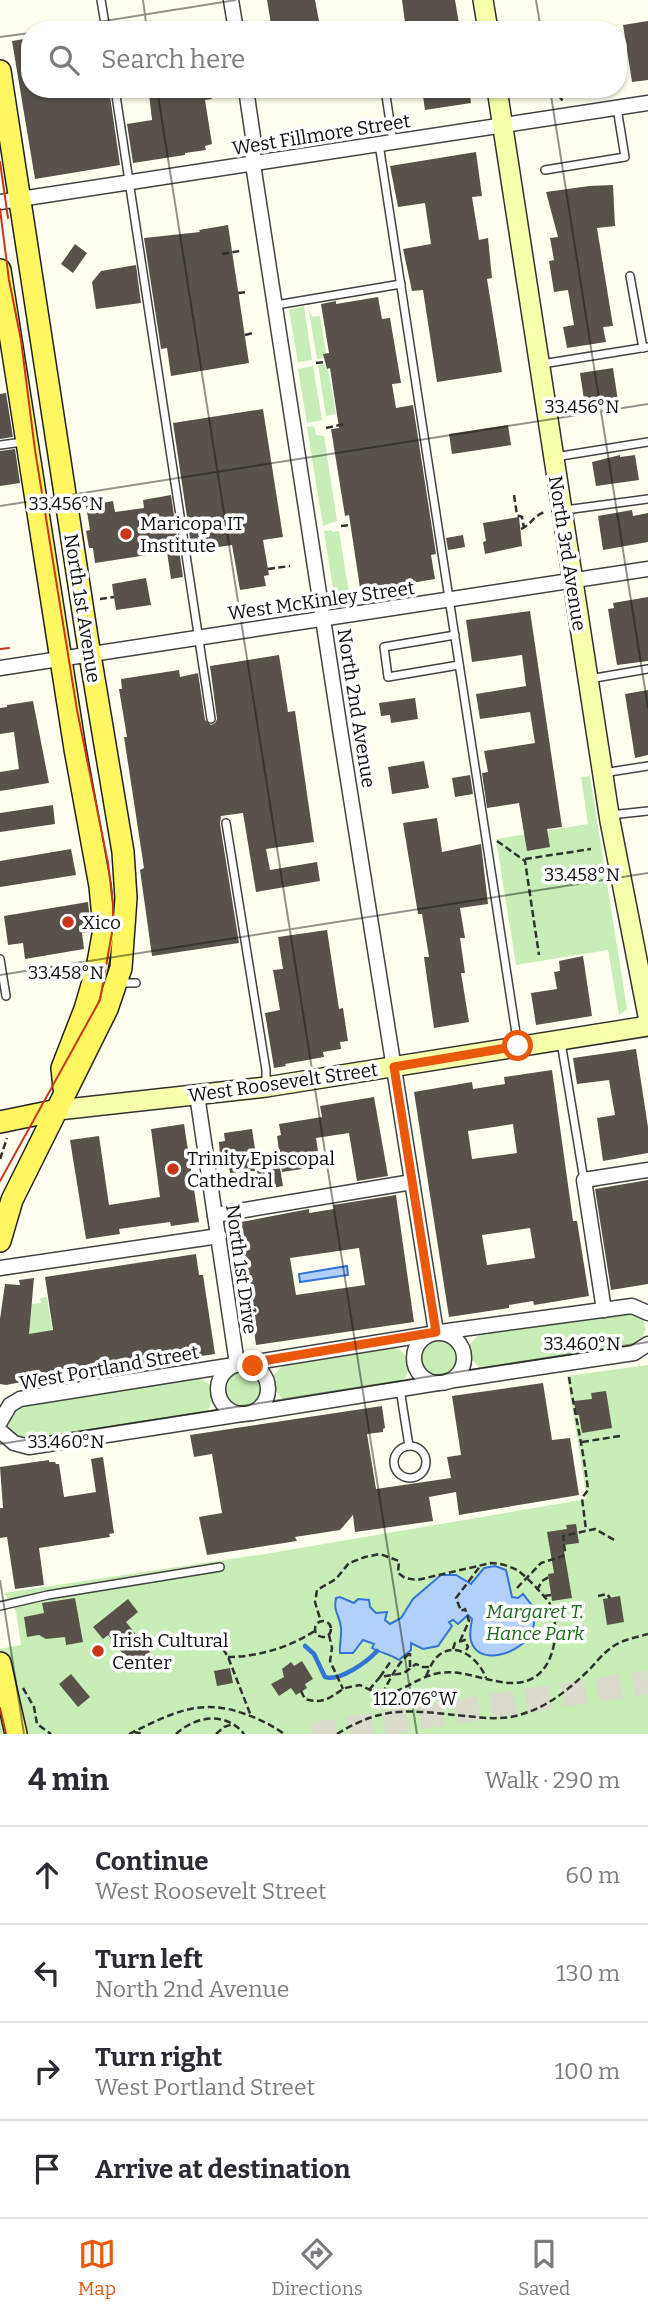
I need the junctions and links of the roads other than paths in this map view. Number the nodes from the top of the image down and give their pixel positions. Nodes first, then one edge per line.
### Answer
1 (102, 0) edge
2 (231, 0) edge
3 (483, 0) edge
4 (105, 21) edge
5 (234, 21) edge
6 (486, 21) edge
7 (0, 71) edge
8 (116, 98) edge
9 (247, 98) edge
10 (385, 98) edge
11 (498, 98) edge
12 (648, 103) edge
13 (617, 108) junction
14 (502, 126) junction
15 (386, 143) junction
16 (253, 164) junction
17 (545, 170) dead end
18 (129, 183) junction
19 (21, 199) junction
20 (0, 202) edge
21 (0, 270) edge
22 (630, 276) dead end
23 (401, 284) junction
24 (276, 305) junction
25 (645, 347) edge
26 (538, 365) junction
27 (27, 441) junction
28 (648, 442) edge
29 (0, 445) edge
30 (553, 457) junction
31 (648, 499) edge
32 (554, 510) junction
33 (648, 569) edge
34 (572, 581) junction
35 (449, 601) junction
36 (323, 620) junction
37 (454, 635) junction
38 (198, 638) junction
39 (90, 654) junction
40 (61, 659) junction
41 (459, 665) junction
42 (0, 668) edge
43 (648, 669) edge
44 (589, 679) junction
45 (211, 719) dead end
46 (648, 766) edge
47 (602, 773) junction
48 (648, 811) edge
49 (609, 815) junction
50 (226, 823) dead end
51 (0, 960) edge
52 (6, 996) dead end
53 (648, 1016) edge
54 (648, 1026) edge
55 (561, 1039) junction
56 (518, 1046) junction
57 (394, 1067) junction
58 (266, 1087) junction
59 (197, 1095) junction
60 (61, 1102) junction
61 (3, 1130) edge
62 (648, 1170) edge
63 (584, 1180) junction
64 (412, 1182) junction
65 (215, 1215) junction
66 (219, 1236) junction
67 (0, 1241) edge
68 (0, 1268) edge
69 (604, 1310) junction
70 (648, 1313) edge
71 (436, 1333) junction
72 (648, 1343) edge
73 (239, 1364) junction
74 (443, 1382) junction
75 (400, 1389) junction
76 (247, 1414) junction
77 (0, 1422) edge
78 (0, 1431) edge
79 (409, 1446) junction
80 (220, 1567) dead end
81 (0, 1606) edge
82 (0, 1663) edge
83 (25, 1732) edge

1 - 4 lane
2 - 5 street
3 - 6 street
7 - 19 main road, North 1st Avenue
8 - 18 lane
9 - 16 street, North 2nd Avenue
10 - 15 lane
11 - 14 street, North 3rd Avenue
12 - 13 street, West Fillmore Street
13 - 14 street, West Fillmore Street
13 - 17 lane
14 - 15 street, West Fillmore Street
14 - 26 street, North 3rd Avenue
15 - 16 street, West Fillmore Street
15 - 23 lane
16 - 18 street, West Fillmore Street
16 - 24 street, North 2nd Avenue
18 - 19 street, West Fillmore Street
18 - 38 lane
19 - 20 street, West Fillmore Street
19 - 39 main road, North 1st Avenue
21 - 27 main road, North 1st Avenue
22 - 25 lane
23 - 24 lane
23 - 35 lane
24 - 36 street, North 2nd Avenue
25 - 26 lane
26 - 30 street, North 3rd Avenue
27 - 29 lane
27 - 40 main road, North 1st Avenue
28 - 30 lane
30 - 32 street, North 3rd Avenue
31 - 32 lane
32 - 34 street, North 3rd Avenue
33 - 34 street, West McKinley Street
34 - 35 street, West McKinley Street
34 - 44 street, North 3rd Avenue
35 - 36 street, West McKinley Street
35 - 37 lane
36 - 38 street, West McKinley Street
36 - 57 street, North 2nd Avenue
37 - 41 lane
37 - 41 lane
38 - 39 street, West McKinley Street
38 - 45 lane
39 - 40 street, West McKinley Street
39 - 60 main road, North 1st Avenue
40 - 42 street, West McKinley Street
40 - 60 main road, North 1st Avenue
41 - 56 lane
43 - 44 lane
44 - 47 street, North 3rd Avenue
46 - 47 lane
47 - 49 street, North 3rd Avenue
48 - 49 lane
49 - 53 street, North 3rd Avenue
50 - 58 lane
51 - 52 lane
54 - 55 street, West Roosevelt Street
55 - 56 street, West Roosevelt Street
55 - 63 lane
56 - 57 street, West Roosevelt Street
57 - 58 street, West Roosevelt Street
57 - 64 street, North 2nd Avenue
58 - 59 street, West Roosevelt Street
59 - 60 street, West Roosevelt Street
59 - 65 street, North 1st Drive
60 - 61 main road, West Roosevelt Street
60 - 67 main road
62 - 63 street
63 - 69 street
64 - 65 street
64 - 71 street, North 2nd Avenue
65 - 66 street, North 1st Drive
66 - 68 street
66 - 73 street, North 1st Drive
69 - 70 street, West Portland Street
69 - 71 street, West Portland Street
71 - 73 street, West Portland Street
71 - 74 street
71 - 74 street
72 - 74 street
73 - 76 street, West Portland Street
73 - 76 street
73 - 77 street, West Portland Street
74 - 75 street
75 - 76 street
75 - 79 lane
76 - 78 street
79 - 79 lane
80 - 81 lane
82 - 83 main road

